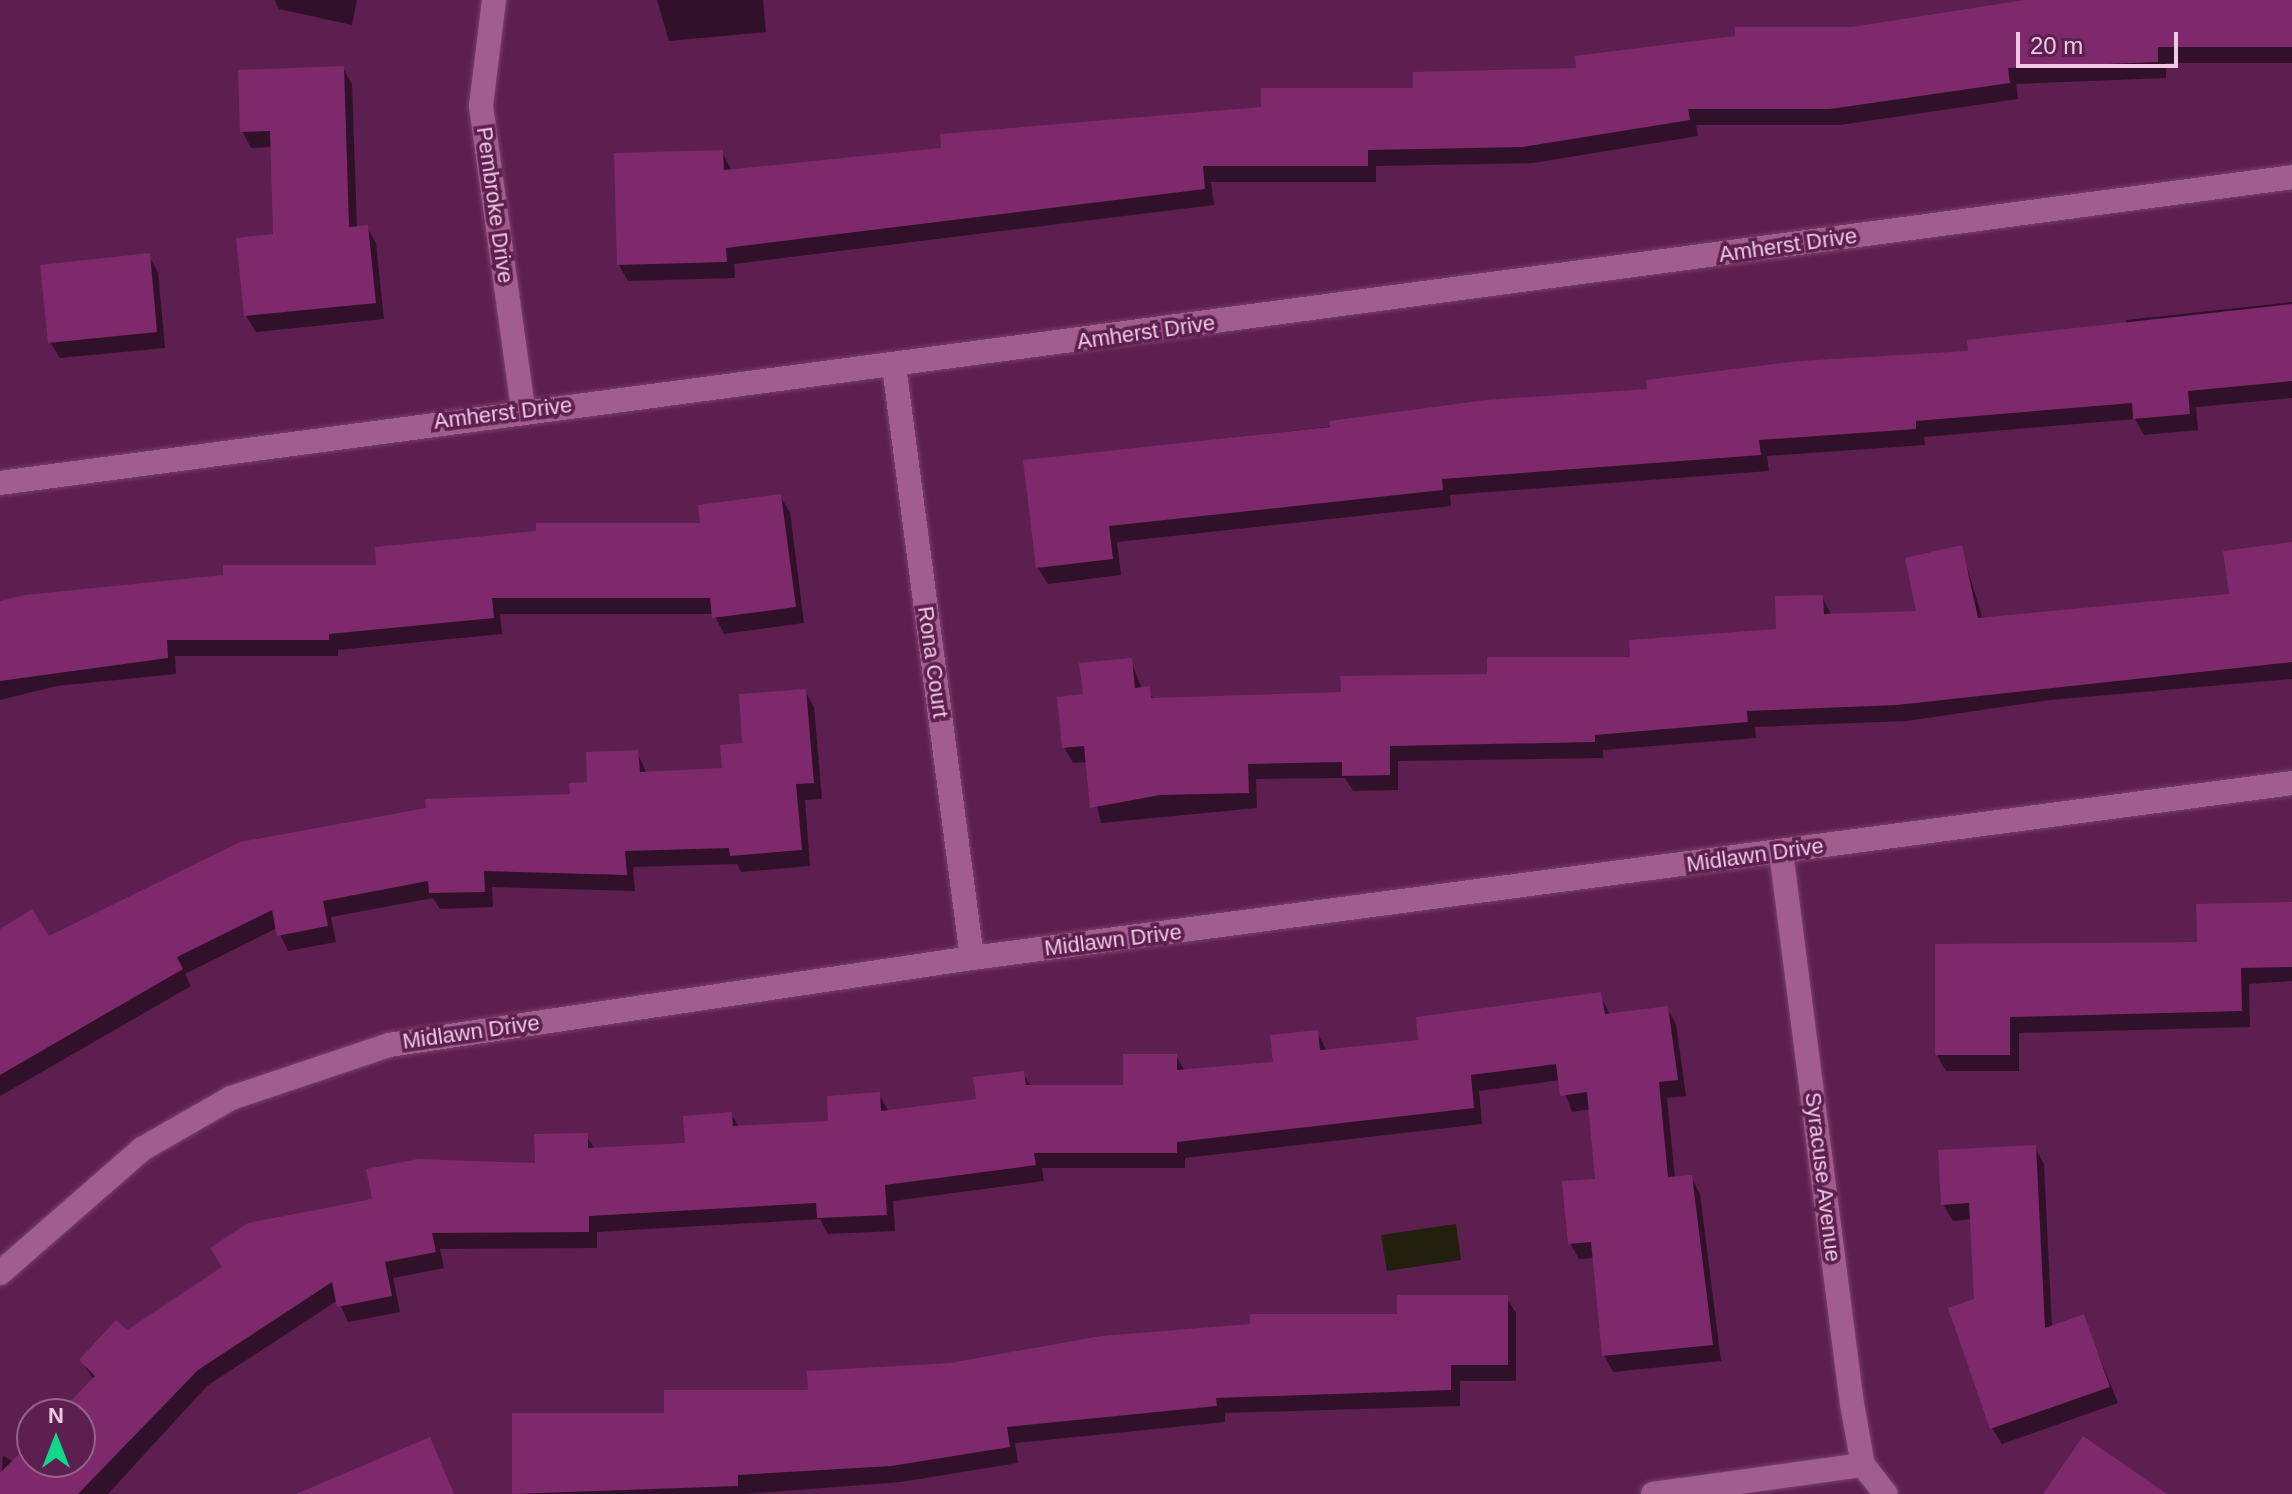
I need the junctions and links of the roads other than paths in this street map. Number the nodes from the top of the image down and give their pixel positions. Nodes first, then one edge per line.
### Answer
1 (494, 0) edge
2 (2292, 177) edge
3 (894, 366) junction
4 (523, 410) junction
5 (0, 483) edge
6 (2292, 783) edge
7 (1781, 852) junction
8 (972, 958) junction
9 (0, 1273) edge
10 (1863, 1465) junction
11 (1653, 1494) edge
12 (1886, 1494) edge

1 - 4 street, Pembroke Drive
2 - 3 street, Amherst Drive
3 - 4 street, Amherst Drive
3 - 8 street, Rona Court
4 - 5 street, Amherst Drive
6 - 7 street, Midlawn Drive
7 - 8 street, Midlawn Drive
7 - 10 street, Syracuse Avenue
8 - 9 street, Midlawn Drive
10 - 11 street
10 - 12 street

